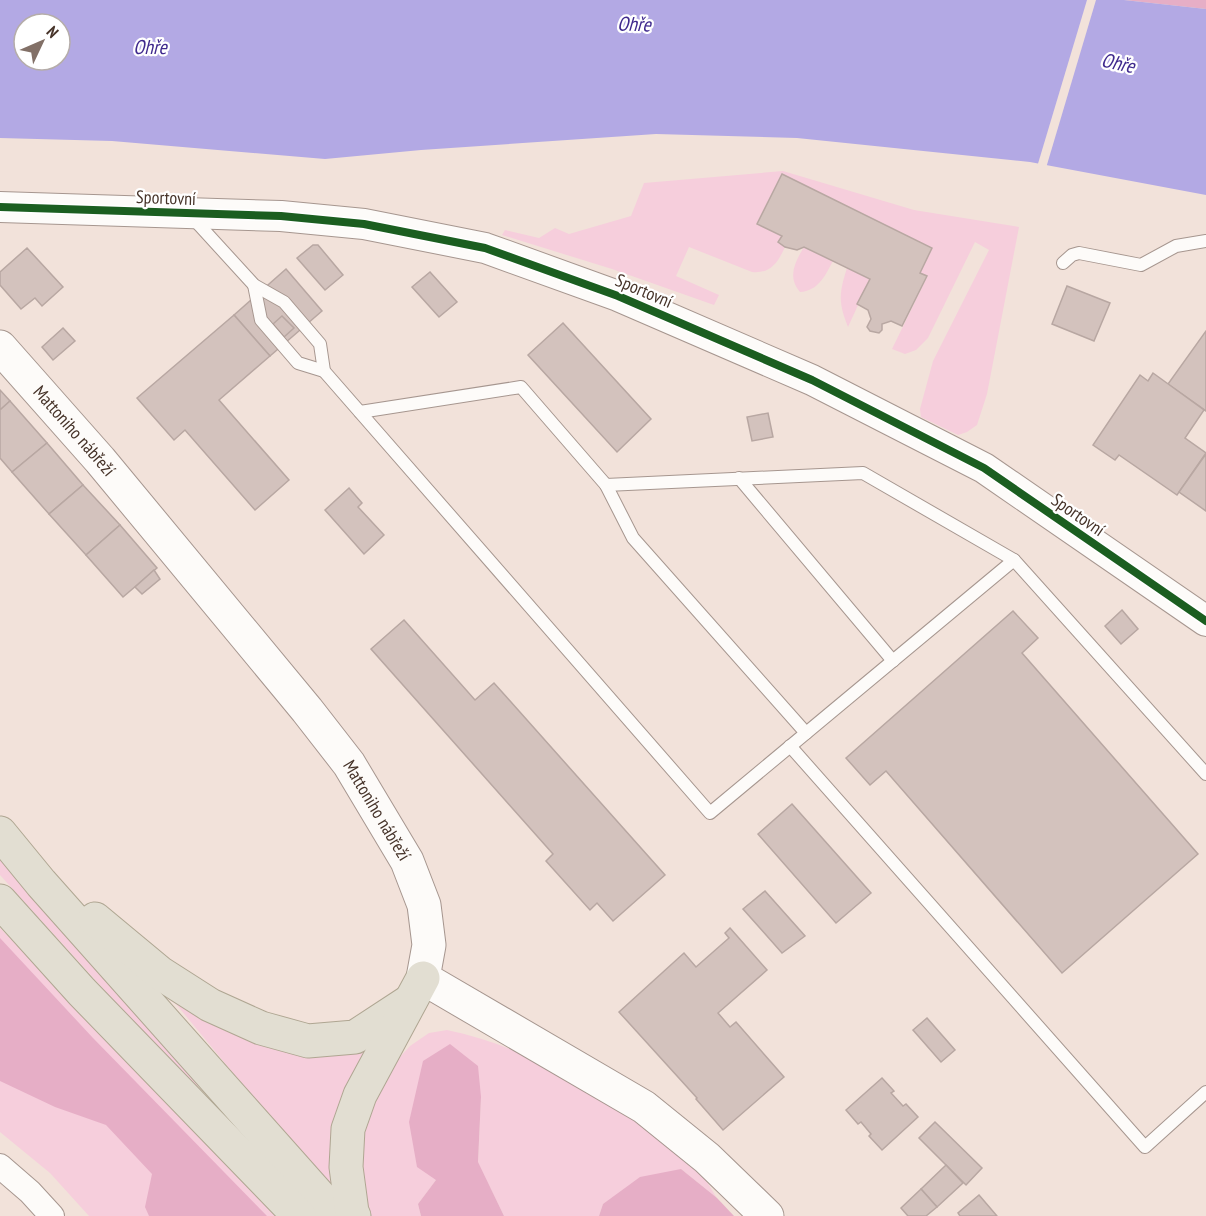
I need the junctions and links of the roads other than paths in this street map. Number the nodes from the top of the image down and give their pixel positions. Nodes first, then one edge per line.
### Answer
1 (0, 207) edge
2 (188, 213) junction
3 (1206, 241) edge
4 (1063, 263) dead end
5 (254, 285) junction
6 (0, 347) edge
7 (324, 371) junction
8 (360, 412) junction
9 (739, 478) junction
10 (606, 484) junction
11 (1014, 560) junction
12 (1206, 621) edge
13 (893, 661) junction
14 (806, 733) junction
15 (790, 746) junction
16 (1206, 774) edge
17 (0, 833) edge
18 (41, 883) junction
19 (0, 902) edge
20 (417, 989) junction
21 (1206, 1092) edge
22 (0, 1166) edge
23 (52, 1216) edge
24 (299, 1216) edge
25 (337, 1216) edge
26 (354, 1216) edge
27 (767, 1216) edge

1 - 2 street, Sportovní
2 - 5 lane
2 - 12 street, Sportovní
3 - 4 lane
5 - 7 lane
5 - 7 lane
6 - 20 main road, Mattoniho nábřeží
7 - 8 lane
8 - 10 lane
8 - 15 lane
9 - 10 lane
9 - 11 lane
9 - 13 lane
10 - 14 lane
11 - 13 lane
11 - 16 lane
13 - 14 lane
14 - 15 lane
15 - 21 lane
17 - 18 highway
18 - 20 highway
18 - 25 highway
19 - 24 highway
20 - 26 highway
20 - 27 main road
22 - 23 street

